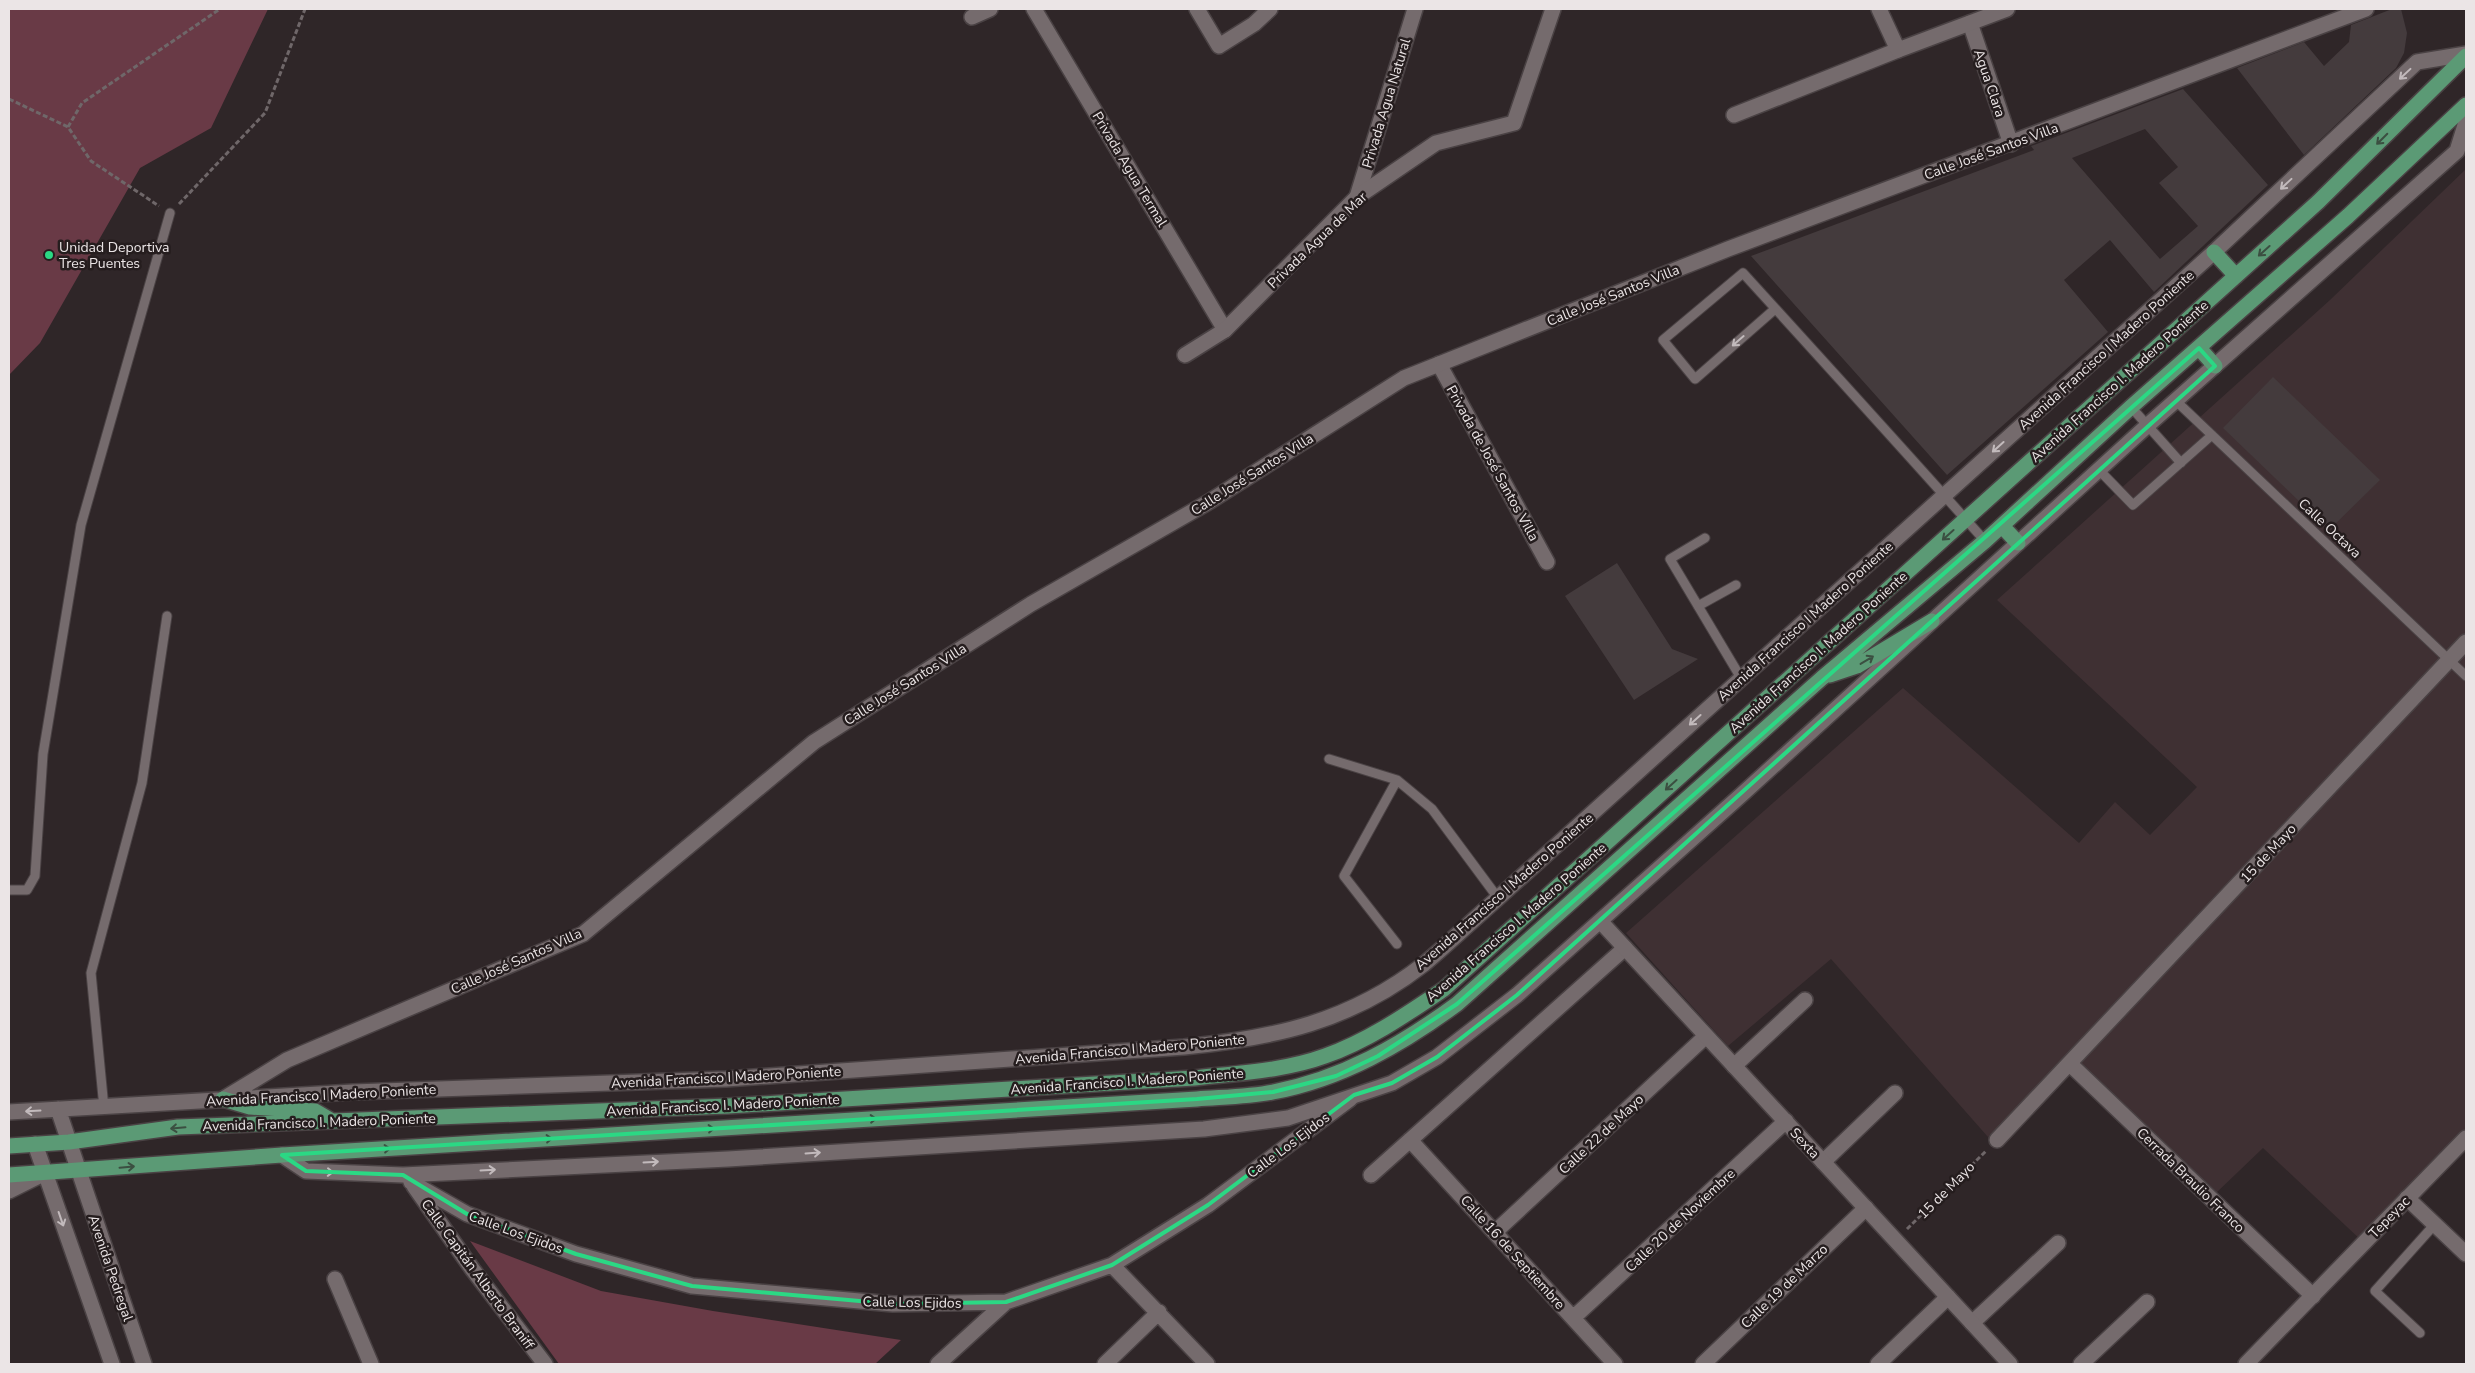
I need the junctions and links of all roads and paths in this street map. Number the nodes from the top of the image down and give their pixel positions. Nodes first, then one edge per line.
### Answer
1 (220, 9) edge
2 (305, 9) edge
3 (990, 9) edge
4 (1034, 9) edge
5 (1196, 9) edge
6 (1270, 9) edge
7 (1415, 9) edge
8 (1553, 9) edge
9 (1879, 9) edge
10 (2366, 9) edge
11 (2002, 10) edge
12 (972, 17) dead end
13 (1970, 23) junction
14 (1898, 50) junction
15 (2466, 55) edge
16 (9, 99) edge
17 (2466, 105) edge
18 (1734, 115) dead end
19 (2466, 122) edge
20 (68, 127) junction
21 (2011, 144) junction
22 (1357, 197) junction
23 (170, 213) junction
24 (2214, 252) junction
25 (2236, 276) junction
26 (1775, 309) junction
27 (1225, 330) junction
28 (2199, 348) junction
29 (1185, 354) dead end
30 (1440, 364) junction
31 (2216, 366) junction
32 (2176, 401) junction
33 (2131, 407) junction
34 (2148, 426) junction
35 (2212, 436) junction
36 (2181, 463) junction
37 (2099, 470) junction
38 (1944, 496) junction
39 (1966, 519) junction
40 (2002, 526) junction
41 (1705, 538) dead end
42 (1985, 541) junction
43 (2018, 542) junction
44 (1547, 562) dead end
45 (1736, 584) dead end
46 (1698, 606) junction
47 (167, 616) dead end
48 (1932, 621) junction
49 (2466, 642) edge
50 (2449, 660) junction
51 (2466, 676) edge
52 (1741, 678) junction
53 (1822, 678) junction
54 (1329, 759) dead end
55 (1396, 780) junction
56 (9, 890) edge
57 (1498, 898) junction
58 (1601, 922) junction
59 (1397, 944) dead end
60 (1625, 948) junction
61 (1805, 1000) dead end
62 (1706, 1036) junction
63 (2070, 1064) junction
64 (1734, 1066) junction
65 (1895, 1093) dead end
66 (1354, 1095) junction
67 (223, 1099) junction
68 (104, 1108) junction
69 (58, 1110) junction
70 (9, 1112) edge
71 (332, 1121) junction
72 (1786, 1122) junction
73 (2466, 1138) edge
74 (1410, 1140) junction
75 (1997, 1140) joint
76 (69, 1142) junction
77 (34, 1144) junction
78 (9, 1146) edge
79 (282, 1155) junction
80 (1823, 1162) junction
81 (79, 1171) junction
82 (45, 1173) junction
83 (9, 1175) edge
84 (1371, 1175) dead end
85 (407, 1178) junction
86 (9, 1191) edge
87 (2407, 1198) junction
88 (1866, 1208) junction
89 (2435, 1224) junction
90 (1495, 1232) junction
91 (1895, 1240) junction
92 (2058, 1242) dead end
93 (2466, 1254) edge
94 (1112, 1265) junction
95 (335, 1279) dead end
96 (2313, 1296) junction
97 (1948, 1297) junction
98 (1006, 1302) junction
99 (2146, 1302) dead end
100 (1159, 1312) junction
101 (1574, 1318) junction
102 (1972, 1323) junction
103 (2420, 1333) dead end
104 (112, 1364) edge
105 (144, 1364) edge
106 (370, 1364) edge
107 (545, 1364) edge
108 (938, 1364) edge
109 (1105, 1364) edge
110 (1207, 1364) edge
111 (1615, 1364) edge
112 (1703, 1364) edge
113 (1878, 1364) edge
114 (2010, 1364) edge
115 (2081, 1364) edge
116 (2246, 1364) edge

1 - 20 path
2 - 23 path
3 - 12 street
4 - 27 street, Privada Agua Termal
5 - 6 street
7 - 22 street, Privada Agua Natural
8 - 22 street, Privada Agua de Mar
9 - 14 street
10 - 21 street, Calle José Santos Villa
11 - 13 street
13 - 14 street
13 - 21 street, Agua Clara
14 - 18 street
15 -> 24 street, Avenida Francisco I Madero Poniente
15 -> 25 main road, Avenida Francisco I. Madero Poniente
16 - 20 path
17 - 28 main road, Avenida Francisco I. Madero Poniente
19 - 31 street
20 - 23 path
21 - 30 street, Calle José Santos Villa
22 - 27 street, Privada Agua de Mar
23 - 56 lane
24 - 25 main road
24 -> 38 street, Avenida Francisco I Madero Poniente
25 - 39 main road, Avenida Francisco I. Madero Poniente
26 -> 26 lane
26 - 38 lane
27 - 29 street, Privada Agua de Mar
28 - 31 main road
28 - 33 main road, Avenida Francisco I. Madero Poniente
30 - 44 street, Privada de José Santos Villa
30 - 67 street, Calle José Santos Villa
31 - 32 street
32 - 34 street
32 - 35 lane, Calle Octava
33 - 34 lane
33 - 40 main road, Avenida Francisco I. Madero Poniente
34 - 36 lane
34 - 37 street
35 - 36 lane
35 - 50 lane, Calle Octava
36 - 37 lane
37 - 43 street
38 - 39 lane
38 - 52 street, Avenida Francisco I Madero Poniente
39 - 42 lane
39 -> 71 main road, Avenida Francisco I. Madero Poniente
40 - 42 main road, Avenida Francisco I. Madero Poniente
40 - 43 main road
41 - 46 lane
42 - 53 main road, Avenida Francisco I. Madero Poniente
43 - 48 street
45 - 46 lane
46 - 52 lane
47 - 68 lane
53 -> 48 main road
48 - 58 street
49 - 50 street, 15 de Mayo
50 - 51 lane, Calle Octava
50 - 63 street, 15 de Mayo
52 -> 57 street, Avenida Francisco I Madero Poniente
79 -> 53 main road, Avenida Francisco I. Madero Poniente
54 - 55 lane
55 - 57 lane
55 - 59 lane
57 - 67 street, Avenida Francisco I Madero Poniente
58 - 60 street, Sexta
58 - 66 street
60 - 62 street, Sexta
60 - 74 street
61 - 64 street
62 - 64 street, Sexta
62 - 90 street, Calle 22 de Mayo
63 - 75 street, 15 de Mayo
63 - 96 street, Cerrada Braulio Franco
64 - 72 street, Sexta
65 - 80 street
85 -> 66 street
66 - 94 street, Calle Los Ejidos
67 - 68 street, Avenida Francisco I Madero Poniente
67 - 71 main road
68 - 69 street, Avenida Francisco I Madero Poniente
69 -> 70 street
69 - 76 street, Avenida Pedregal
71 -> 76 main road, Avenida Francisco I. Madero Poniente
72 - 80 street, Sexta
72 - 101 street, Calle 20 de Noviembre
73 - 87 street, Tepeyac
74 - 84 street
74 - 90 street, Calle 16 de Septiembre
75 - 91 path, 15 de Mayo
76 - 77 main road, Avenida Francisco I. Madero Poniente
76 - 81 street, Avenida Pedregal
77 - 78 main road, Avenida Francisco I. Madero Poniente
77 - 82 street
81 -> 79 main road, Avenida Francisco I. Madero Poniente
79 -> 85 street
80 - 88 street, Sexta
81 - 82 main road, Avenida Francisco I. Madero Poniente
81 - 105 street, Avenida Pedregal
82 - 83 main road, Avenida Francisco I. Madero Poniente
82 - 86 street, Avenida Francisco I. Madero Poniente
82 -> 104 street
85 - 98 street, Calle Los Ejidos
85 - 107 street, Calle Capitán Alberto Braniff
87 - 89 street
87 - 96 street, Tepeyac
88 - 91 street, Sexta
88 - 112 street, Calle 19 de Marzo
89 - 93 street
89 - 103 lane
90 - 101 street, Calle 16 de Septiembre
91 - 97 street, Sexta
92 - 102 street
94 - 98 street, Calle Los Ejidos
94 - 100 street
95 - 106 street
96 - 116 street, Tepeyac
97 - 102 street, Sexta
97 - 113 street
98 - 108 street
99 - 115 street
100 - 109 street
100 - 110 street
101 - 111 street, Calle 16 de Septiembre
102 - 114 street, Sexta

